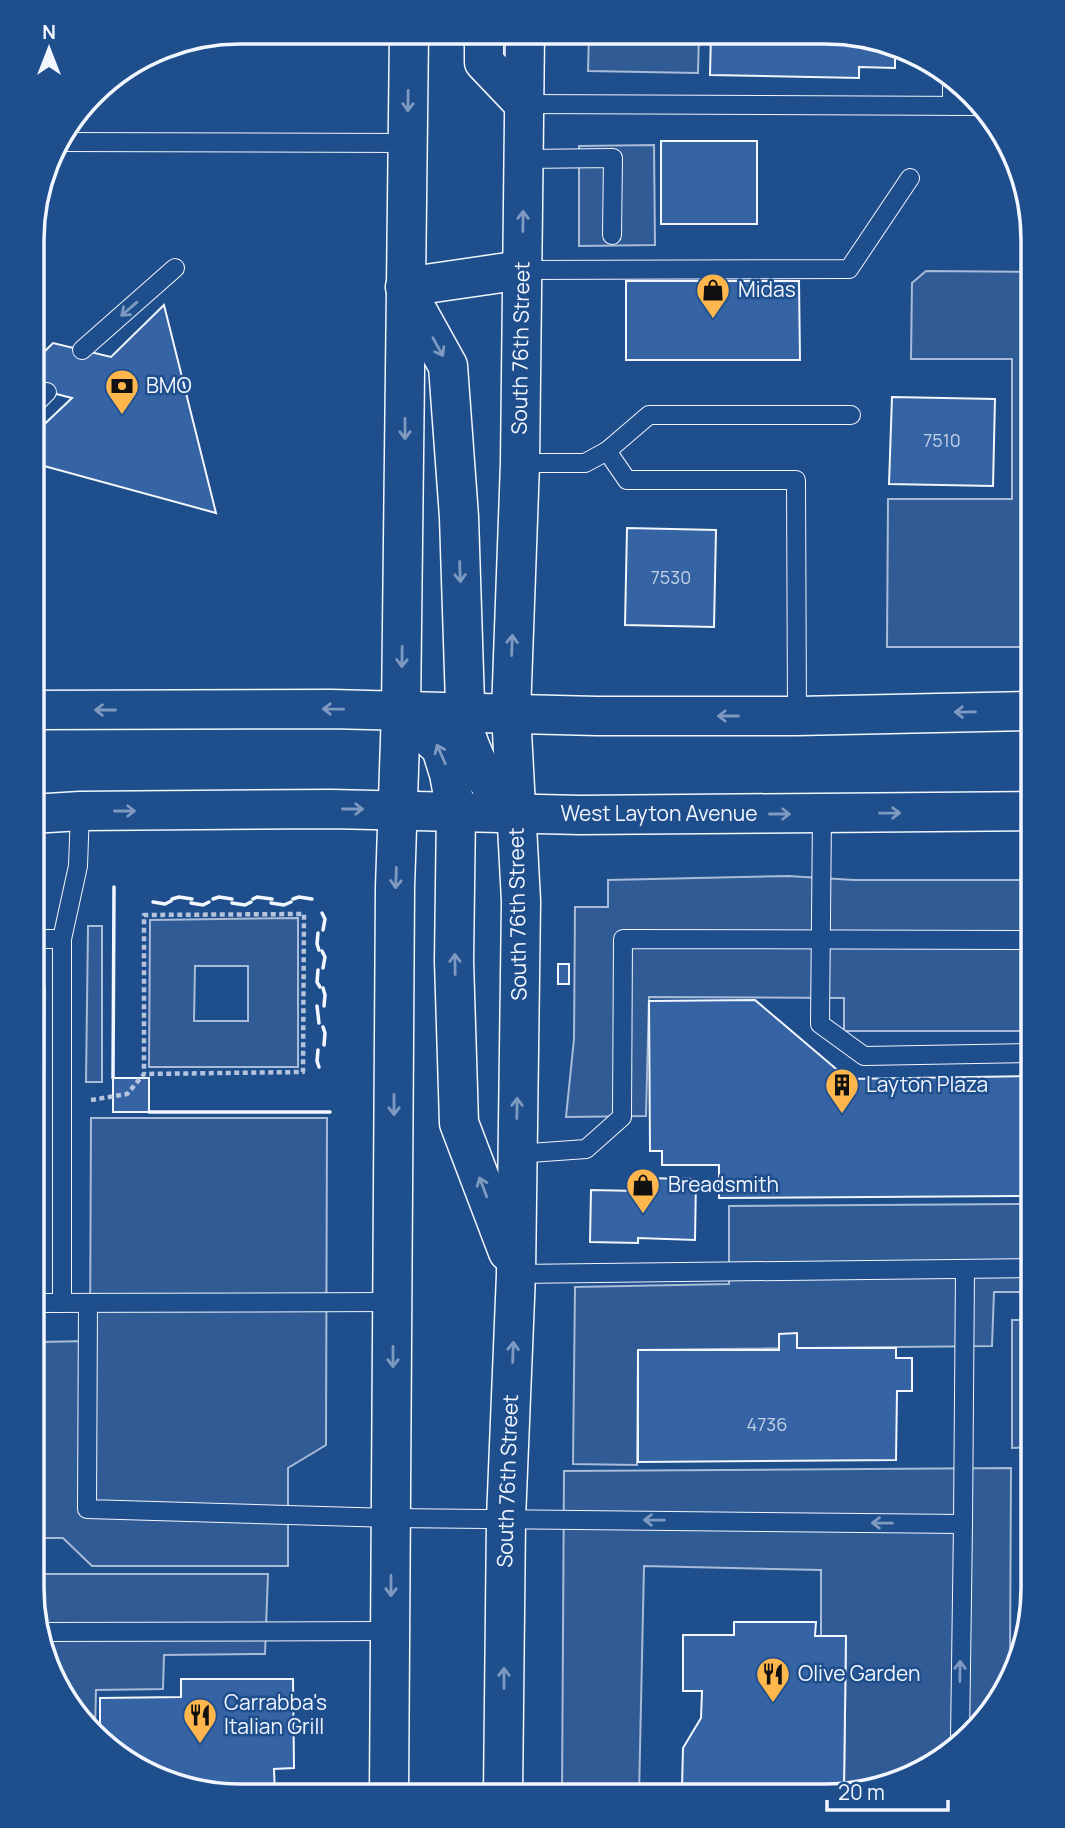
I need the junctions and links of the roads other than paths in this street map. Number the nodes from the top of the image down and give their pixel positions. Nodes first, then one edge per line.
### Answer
1 (409, 44) edge
2 (484, 44) edge
3 (525, 44) edge
4 (952, 90) edge
5 (524, 104) junction
6 (952, 106) junction
7 (968, 106) edge
8 (70, 142) edge
9 (407, 143) junction
10 (524, 159) junction
11 (910, 178) dead end
12 (612, 235) dead end
13 (175, 268) dead end
14 (522, 270) junction
15 (405, 287) junction
16 (82, 350) dead end
17 (47, 392) dead end
18 (44, 395) edge
19 (851, 415) dead end
20 (607, 451) junction
21 (520, 463) junction
22 (44, 710) edge
23 (401, 711) junction
24 (1021, 711) edge
25 (464, 712) junction
26 (511, 713) junction
27 (797, 716) junction
28 (398, 809) junction
29 (80, 811) junction
30 (456, 811) junction
31 (1021, 811) edge
32 (44, 813) edge
33 (516, 813) junction
34 (822, 813) junction
35 (44, 939) edge
36 (62, 939) junction
37 (821, 939) junction
38 (1021, 940) edge
39 (1021, 1053) edge
40 (516, 1154) junction
41 (1021, 1268) edge
42 (965, 1269) junction
43 (516, 1274) junction
44 (393, 1302) junction
45 (44, 1303) edge
46 (62, 1303) junction
47 (88, 1303) junction
48 (391, 1518) junction
49 (506, 1519) junction
50 (962, 1524) junction
51 (390, 1631) junction
52 (49, 1632) edge
53 (960, 1731) edge
54 (389, 1784) edge
55 (503, 1784) edge

1 -> 9 main road
2 - 5 main road
3 - 5 main road, South 76th Street
4 - 6 lane
5 - 6 lane
5 - 10 main road, South 76th Street
6 - 7 lane
8 - 9 lane
9 - 15 main road
10 - 12 lane
14 -> 10 main road, South 76th Street
11 - 14 lane
13 -> 16 lane
14 - 15 main road
14 - 21 main road, South 76th Street
15 -> 23 main road
15 -> 25 main road
17 - 18 lane
19 - 20 lane
20 - 21 lane
20 - 27 lane
26 -> 21 main road, South 76th Street
23 -> 22 main road
23 - 25 main road
23 - 28 main road
30 -> 23 main road
24 -> 27 main road
25 - 26 main road
25 - 33 main road
27 -> 26 main road
26 - 33 main road, South 76th Street
29 -> 28 main road, West Layton Avenue
28 - 30 main road, West Layton Avenue
28 -> 44 main road
29 - 32 main road, West Layton Avenue
29 - 36 lane
30 - 33 main road, West Layton Avenue
43 -> 30 main road
34 -> 31 main road, West Layton Avenue
33 -> 34 main road, West Layton Avenue
40 -> 33 main road, South 76th Street
34 - 37 lane
35 - 36 lane
36 - 46 lane
37 - 38 lane
37 - 39 lane
37 - 40 lane
40 - 43 main road, South 76th Street
41 - 42 lane
42 - 43 lane
42 - 50 lane
49 -> 43 main road, South 76th Street
44 - 47 lane
44 -> 48 main road
45 - 46 lane
46 - 47 lane
47 - 48 lane
48 - 49 lane
48 -> 51 main road
50 -> 49 lane
55 -> 49 main road, South 76th Street
53 -> 50 lane
51 - 52 lane
51 - 54 main road

